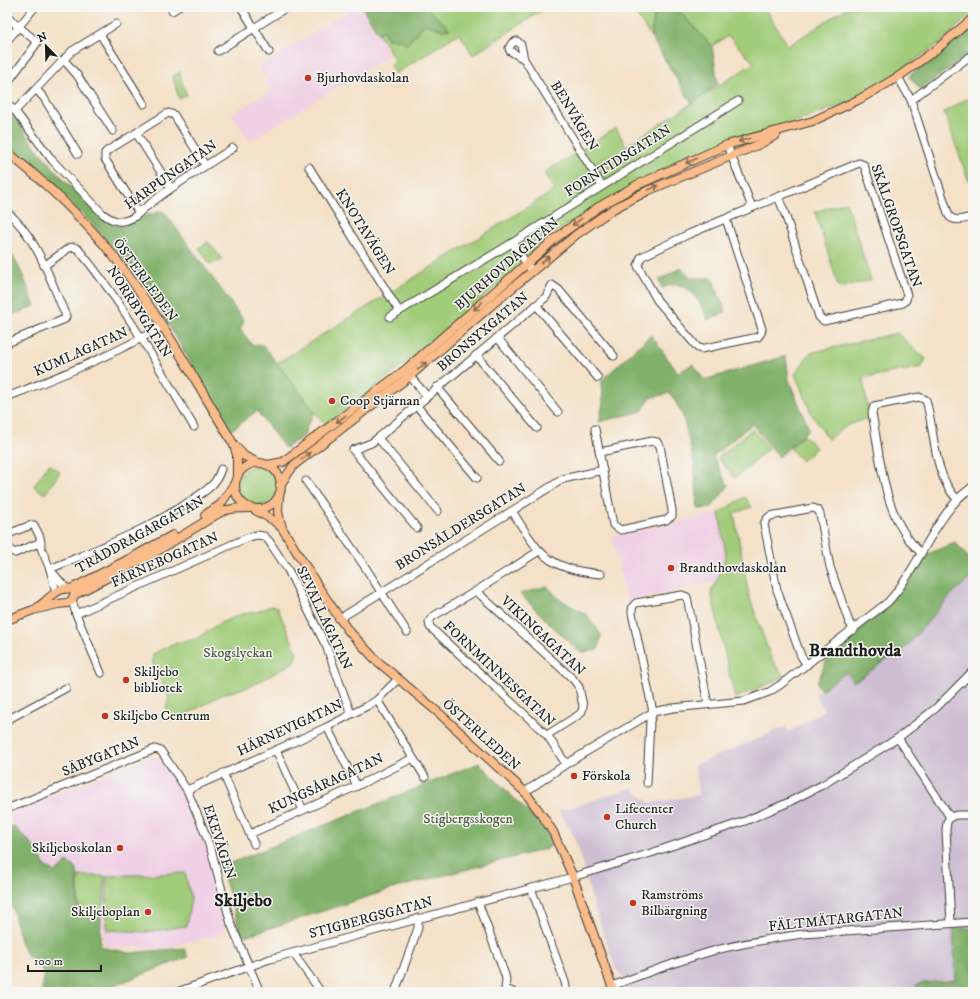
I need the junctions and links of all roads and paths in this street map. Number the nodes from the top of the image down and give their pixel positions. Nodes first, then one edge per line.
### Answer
1 (35, 7) edge
2 (178, 7) edge
3 (241, 7) edge
4 (287, 7) edge
5 (172, 11) dead end
6 (7, 15) edge
7 (973, 18) edge
8 (116, 24) dead end
9 (19, 27) junction
10 (254, 28) junction
11 (100, 34) junction
12 (7, 41) edge
13 (218, 51) dead end
14 (269, 52) dead end
15 (973, 54) edge
16 (524, 59) dead end
17 (64, 60) junction
18 (898, 77) junction
19 (11, 78) dead end
20 (36, 89) junction
21 (911, 100) junction
22 (738, 101) dead end
23 (7, 104) edge
24 (144, 104) dead end
25 (15, 111) junction
26 (789, 128) junction
27 (113, 132) dead end
28 (136, 133) junction
29 (727, 145) junction
30 (233, 148) dead end
31 (7, 152) edge
32 (78, 154) dead end
33 (731, 156) junction
34 (205, 165) junction
35 (309, 168) dead end
36 (602, 186) junction
37 (171, 188) junction
38 (778, 197) junction
39 (752, 207) junction
40 (7, 212) edge
41 (139, 213) junction
42 (973, 216) edge
43 (726, 219) junction
44 (512, 243) junction
45 (528, 263) junction
46 (44, 266) junction
47 (532, 271) junction
48 (536, 305) junction
49 (399, 311) junction
50 (390, 317) dead end
51 (163, 326) junction
52 (497, 337) junction
53 (142, 338) junction
54 (7, 343) edge
55 (476, 355) junction
56 (614, 356) dead end
57 (405, 370) junction
58 (410, 376) junction
59 (598, 378) dead end
60 (437, 388) junction
61 (427, 396) junction
62 (7, 397) edge
63 (368, 404) junction
64 (416, 405) junction
65 (558, 412) dead end
66 (194, 427) dead end
67 (537, 428) dead end
68 (595, 429) dead end
69 (378, 438) junction
70 (234, 445) junction
71 (600, 452) junction
72 (499, 461) dead end
73 (265, 464) junction
74 (221, 469) dead end
75 (603, 470) junction
76 (477, 478) dead end
77 (236, 480) junction
78 (306, 481) dead end
79 (280, 485) junction
80 (973, 486) edge
81 (279, 495) junction
82 (957, 499) junction
83 (252, 509) junction
84 (512, 510) junction
85 (438, 511) dead end
86 (282, 528) junction
87 (417, 528) dead end
88 (7, 536) edge
89 (265, 537) joint
90 (41, 542) junction
91 (7, 543) edge
92 (539, 551) junction
93 (921, 553) junction
94 (50, 569) junction
95 (601, 574) dead end
96 (476, 591) junction
97 (381, 592) junction
98 (56, 593) junction
99 (71, 593) junction
100 (60, 604) junction
101 (33, 610) junction
102 (76, 614) junction
103 (339, 619) junction
104 (7, 620) edge
105 (854, 630) junction
106 (408, 632) dead end
107 (807, 666) junction
108 (973, 671) edge
109 (101, 673) dead end
110 (398, 680) junction
111 (66, 688) dead end
112 (377, 700) junction
113 (708, 704) junction
114 (653, 712) junction
115 (351, 714) junction
116 (7, 720) edge
117 (327, 727) junction
118 (547, 734) junction
119 (898, 738) junction
120 (276, 750) junction
121 (413, 758) junction
122 (566, 764) junction
123 (223, 773) junction
124 (426, 777) dead end
125 (647, 782) dead end
126 (358, 786) junction
127 (187, 790) junction
128 (525, 792) junction
129 (7, 806) edge
130 (303, 810) junction
131 (973, 815) edge
132 (950, 817) junction
133 (250, 834) junction
134 (254, 844) dead end
135 (574, 877) junction
136 (531, 888) junction
137 (478, 902) junction
138 (418, 918) junction
139 (973, 922) edge
140 (951, 923) junction
141 (293, 953) junction
142 (249, 966) junction
143 (194, 989) edge
144 (613, 989) edge
145 (503, 991) edge
146 (177, 992) edge
147 (260, 992) edge
148 (321, 992) edge
149 (395, 992) edge
150 (513, 992) edge
151 (567, 992) edge

1 - 9 street
2 - 5 street
3 - 10 street
4 - 10 street
6 - 9 street
7 - 18 main road, BJURHOVDAGATAN
8 - 11 street
9 - 12 street
9 - 19 street
10 - 13 street
10 - 14 street
11 - 17 street
11 - 24 street
15 - 21 street
16 - 36 street, BENVÄGEN
17 - 20 street
17 - 27 street
18 - 21 street
18 - 26 main road, BJURHOVDAGATAN
20 - 25 street
20 - 32 street
21 - 42 street
22 - 36 street, FORNTIDSGATAN
23 - 25 street, HARPUNGATAN
25 - 41 street, HARPUNGATAN
26 -> 29 main road, BJURHOVDAGATAN
26 - 33 main road, BJURHOVDAGATAN
28 - 34 street
28 - 37 street
28 - 41 street
29 - 33 street
29 -> 45 main road, BJURHOVDAGATAN
30 - 34 street, HARPUNGATAN
31 - 51 main road, ÖSTERLEDEN
33 - 39 street
47 -> 33 main road, BJURHOVDAGATAN
34 - 37 street, HARPUNGATAN
35 - 49 street, KNOTAVÄGEN
36 - 44 street, FORNTIDSGATAN
37 - 41 street, HARPUNGATAN
38 - 38 street, SKÅLGROPSGATAN
38 - 39 street
39 - 43 street
40 - 46 street
43 - 43 street
44 - 45 street
44 - 49 street, FORNTIDSGATAN
45 - 47 street
45 -> 57 main road, BJURHOVDAGATAN
46 - 53 street, NORRBYGATAN
46 - 54 street
58 -> 47 main road, BJURHOVDAGATAN
48 - 52 street, BRONSYXGATAN
48 - 56 street, BRONSYXGATAN
48 - 59 street
49 - 50 street, FORNTIDSGATAN
51 - 53 street, KUMLAGATAN
51 - 70 main road, ÖSTERLEDEN
52 - 55 street, BRONSYXGATAN
52 - 65 street
53 - 62 street, KUMLAGATAN
53 - 66 street, NORRBYGATAN
55 - 60 street, BRONSYXGATAN
55 - 67 street
57 - 58 street
57 - 63 main road, BJURHOVDAGATAN
58 - 61 street
58 - 63 main road, BJURHOVDAGATAN
60 - 61 street, BRONSYXGATAN
60 - 72 street
61 - 64 street, BRONSYXGATAN
63 -> 73 main road, BJURHOVDAGATAN
79 -> 63 main road, BJURHOVDAGATAN
64 - 69 street, BRONSYXGATAN
64 - 76 street
68 - 71 street
69 - 85 street
69 - 87 street, BRONSYXGATAN
70 - 73 main road, ÖSTERLEDEN
70 - 77 main road, ÖSTERLEDEN
71 - 75 street
71 - 75 street
73 - 77 main road
73 - 79 main road
74 - 94 street
75 - 84 street, BRONSÅLDERSGATAN
77 - 83 main road
77 - 99 main road, TRÅDDRAGARGATAN
78 - 97 street
79 - 81 main road
80 - 82 street
81 - 83 main road
81 - 86 main road, ÖSTERLEDEN
82 - 93 street
82 - 93 street
83 - 86 main road, ÖSTERLEDEN
83 - 99 main road, TRÅDDRAGARGATAN
84 - 92 street
84 - 97 street, BRONSÅLDERSGATAN
86 - 103 main road, ÖSTERLEDEN
88 - 90 street
89 - 102 street, FÄRNEBOGATAN
89 - 115 street, SEVALLAGATAN
90 - 91 street
90 - 94 street
92 - 95 street
92 - 96 street
93 - 105 street
94 - 98 street
94 - 99 street
96 - 118 street, VIKINGAGATAN
96 - 118 street, FORNMINNESGATAN
97 - 103 street, BRONSÅLDERSGATAN
97 - 106 street
98 - 99 main road, TRÅDDRAGARGATAN
98 - 100 main road
98 - 101 main road, TRÅDDRAGARGATAN
99 - 100 main road, TRÅDDRAGARGATAN
99 - 102 street
100 - 101 main road, TRÅDDRAGARGATAN
100 - 102 street
101 - 104 main road, TRÅDDRAGARGATAN
102 - 109 street
103 - 110 main road, ÖSTERLEDEN
105 - 107 street
105 - 107 street
107 - 113 street
108 - 119 street, STIGBERGSGATAN
110 - 112 street, HÄRNEVIGATAN
110 - 128 main road, ÖSTERLEDEN
111 - 116 street
112 - 115 street, HÄRNEVIGATAN
112 - 121 street
113 - 114 street
113 - 114 street
114 - 122 street
114 - 125 street
115 - 117 street, HÄRNEVIGATAN
117 - 120 street, HÄRNEVIGATAN
117 - 126 street
118 - 122 street, FORNMINNESGATAN
119 - 132 street
119 - 135 street, STIGBERGSGATAN
120 - 123 street, HÄRNEVIGATAN
120 - 130 street
121 - 124 street
121 - 126 street, KUNGSÅRAGATAN
122 - 128 street
123 - 127 street, HÄRNEVIGATAN
123 - 133 street
126 - 130 street, KUNGSÅRAGATAN
127 - 129 street, SÄBYGATAN
127 - 142 street, EKEVÄGEN
128 - 135 main road, ÖSTERLEDEN
130 - 133 street, KUNGSÅRAGATAN
131 - 132 street
132 - 140 street
133 - 134 street
135 - 136 street, STIGBERGSGATAN
135 - 144 main road, ÖSTERLEDEN
136 - 137 street, STIGBERGSGATAN
136 - 151 street
137 - 138 street, STIGBERGSGATAN
137 - 145 street
138 - 141 street, STIGBERGSGATAN
138 - 149 street
139 - 140 street, FÄLTMÄTARGATAN
140 - 144 street, FÄLTMÄTARGATAN
141 - 142 street, STIGBERGSGATAN
141 - 148 street
142 - 143 street, STIGBERGSGATAN
142 - 147 street, EKEVÄGEN
143 - 146 street, STIGBERGSGATAN
145 - 150 street

